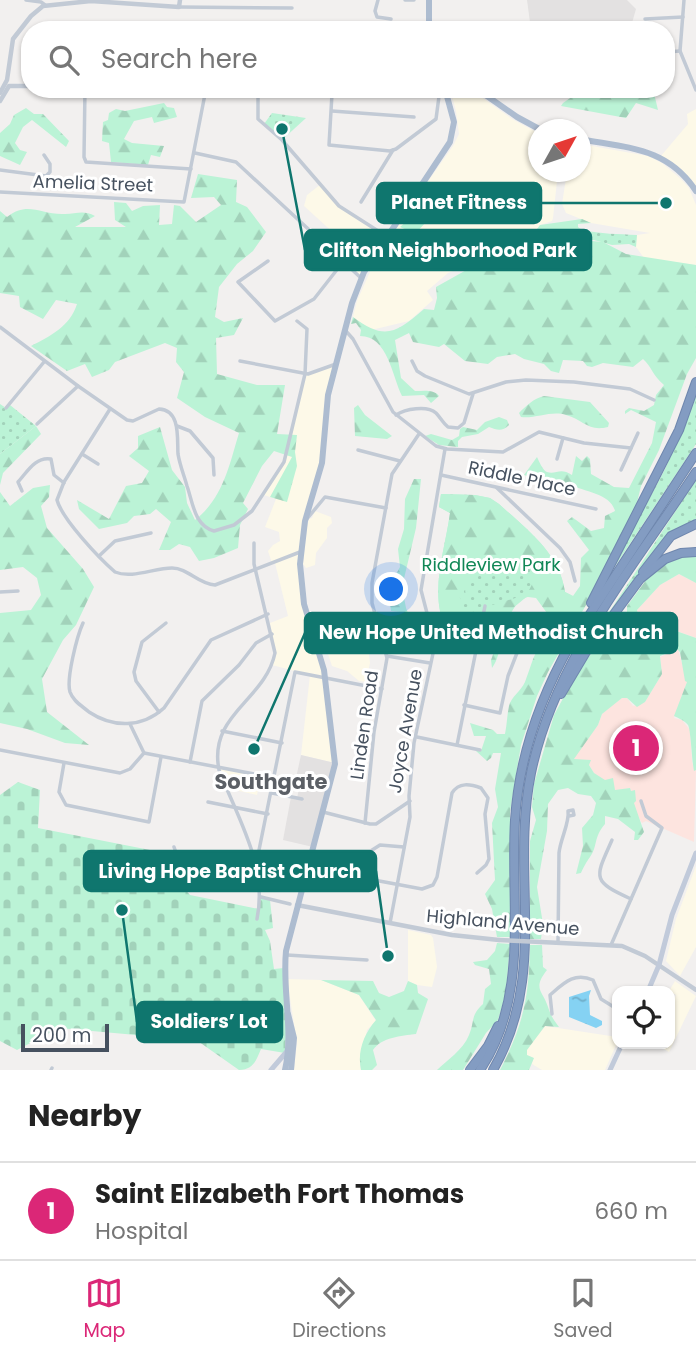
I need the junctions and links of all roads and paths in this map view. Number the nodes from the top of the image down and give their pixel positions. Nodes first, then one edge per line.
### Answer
1 (26, 0) edge
2 (378, 0) edge
3 (405, 0) edge
4 (414, 0) edge
5 (429, 0) edge
6 (684, 0) edge
7 (179, 3) edge
8 (45, 5) junction
9 (292, 8) dead end
10 (682, 17) junction
11 (391, 19) dead end
12 (645, 19) dead end
13 (27, 21) edge
14 (429, 21) edge
15 (21, 29) edge
16 (675, 51) edge
17 (680, 51) junction
18 (21, 86) edge
19 (696, 90) edge
20 (0, 93) edge
21 (85, 98) edge
22 (204, 98) edge
23 (258, 98) edge
24 (332, 98) edge
25 (440, 98) edge
26 (446, 98) edge
27 (490, 98) edge
28 (0, 101) edge
29 (331, 110) junction
30 (414, 117) dead end
31 (528, 123) edge
32 (591, 141) edge
33 (393, 150) junction
34 (195, 153) junction
35 (44, 155) dead end
36 (191, 169) junction
37 (0, 170) edge
38 (695, 188) edge
39 (0, 192) edge
40 (361, 202) dead end
41 (386, 236) junction
42 (268, 261) dead end
43 (343, 262) junction
44 (362, 278) junction
45 (297, 321) dead end
46 (0, 327) edge
47 (345, 330) junction
48 (240, 361) dead end
49 (412, 361) dead end
50 (44, 362) junction
51 (336, 364) junction
52 (305, 374) junction
53 (696, 382) edge
54 (78, 386) junction
55 (472, 394) junction
56 (654, 400) dead end
57 (6, 408) dead end
58 (110, 409) junction
59 (396, 415) junction
60 (37, 425) dead end
61 (177, 426) junction
62 (638, 433) dead end
63 (419, 434) junction
64 (563, 438) junction
65 (631, 448) junction
66 (445, 449) junction
67 (358, 450) dead end
68 (696, 453) edge
69 (82, 454) junction
70 (557, 459) dead end
71 (400, 461) junction
72 (98, 464) dead end
73 (621, 470) dead end
74 (696, 472) edge
75 (214, 475) dead end
76 (442, 475) junction
77 (64, 483) junction
78 (495, 487) junction
79 (22, 492) dead end
80 (386, 508) junction
81 (596, 509) dead end
82 (305, 521) junction
83 (696, 524) edge
84 (151, 533) dead end
85 (254, 543) dead end
86 (300, 552) junction
87 (696, 552) edge
88 (99, 556) junction
89 (256, 569) junction
90 (575, 581) dead end
91 (18, 591) dead end
92 (0, 592) edge
93 (630, 592) junction
94 (485, 606) dead end
95 (268, 614) junction
96 (529, 622) dead end
97 (83, 623) dead end
98 (166, 623) dead end
99 (581, 627) junction
100 (272, 634) junction
101 (435, 646) junction
102 (475, 649) junction
103 (387, 656) junction
104 (431, 664) junction
105 (325, 678) junction
106 (382, 689) junction
107 (464, 705) junction
108 (549, 711) junction
109 (159, 712) junction
110 (130, 724) junction
111 (222, 732) junction
112 (417, 737) junction
113 (282, 743) junction
114 (457, 745) junction
115 (0, 750) edge
116 (480, 750) dead end
117 (144, 753) junction
118 (161, 757) junction
119 (64, 762) junction
120 (190, 762) junction
121 (218, 768) junction
122 (275, 778) junction
123 (272, 793) junction
124 (302, 799) dead end
125 (410, 801) junction
126 (208, 802) dead end
127 (641, 802) dead end
128 (234, 808) junction
129 (322, 811) junction
130 (268, 814) junction
131 (569, 816) dead end
132 (365, 823) junction
133 (612, 840) dead end
134 (174, 847) dead end
135 (404, 848) junction
136 (696, 853) edge
137 (256, 862) junction
138 (306, 869) junction
139 (477, 873) dead end
140 (374, 880) dead end
141 (397, 885) junction
142 (261, 886) junction
143 (261, 897) junction
144 (631, 899) junction
145 (293, 905) junction
146 (257, 919) dead end
147 (390, 923) junction
148 (558, 943) junction
149 (611, 945) junction
150 (285, 955) junction
151 (367, 960) dead end
152 (659, 965) junction
153 (650, 986) edge
154 (696, 990) edge
155 (508, 1005) junction
156 (612, 1006) edge
157 (286, 1011) junction
158 (552, 1014) dead end
159 (289, 1049) junction
160 (620, 1049) edge
161 (289, 1068) edge
162 (273, 1069) edge
163 (470, 1070) edge
164 (480, 1070) edge
165 (493, 1070) edge
166 (610, 1070) edge

1 - 8 street
2 - 11 street
3 - 4 street
5 - 14 main road
6 - 10 street
7 - 8 street
7 - 9 street
8 - 13 street
10 - 12 street
10 - 17 street
15 - 20 street
16 - 17 street
17 - 19 street
18 - 28 street
21 - 36 street
22 - 34 street
23 - 41 street
24 - 29 street
25 - 33 street
26 - 41 main road
27 - 31 main road
29 - 30 street
29 - 33 street
32 - 38 main road
33 - 40 street
34 - 36 street
34 - 43 street
35 - 37 street
36 - 39 street, Amelia Street
41 - 44 main road
42 - 43 street
43 - 44 street
44 - 47 main road
45 - 52 street
46 - 50 street
47 - 51 main road
47 - 59 street
48 - 52 street
49 - 55 street
50 - 54 street
50 - 57 street
51 - 52 street
51 - 82 main road
52 - 61 street
53 - 99 highway
54 - 58 street
54 - 60 street
55 - 56 street
55 - 59 street
58 - 61 street
58 - 69 street
59 - 63 street
61 - 75 street
62 - 65 street
63 - 66 street
63 - 71 street, Linden Road
64 - 65 street
64 - 66 street
64 - 70 street
65 - 73 street
66 - 76 street, Joyce Avenue
67 - 71 street
68 - 99 highway
69 - 72 street
69 - 77 street
71 - 80 street, Linden Road
74 - 108 highway
76 - 78 street, Riddle Place
76 - 101 street, Joyce Avenue
77 - 79 street
77 - 88 street
78 - 81 street, Riddle Place
78 - 90 street
80 - 82 street
80 - 103 street, Linden Road
82 - 86 main road
83 - 93 highway
84 - 88 street
85 - 89 street
86 - 89 street
86 - 105 main road
87 - 93 highway
88 - 89 street
89 - 95 street
91 - 92 street
93 - 108 highway
94 - 102 street
95 - 100 street
95 - 109 street
96 - 107 street
97 - 110 street
98 - 109 street
99 - 155 highway
100 - 111 street
100 - 120 street
101 - 102 street
101 - 104 street, Joyce Avenue
102 - 107 street
103 - 104 street
103 - 106 street, Linden Road
104 - 112 street, Joyce Avenue
105 - 106 street
105 - 113 street
105 - 129 main road
106 - 132 street, Linden Road
107 - 114 street
108 - 165 highway
109 - 110 street
110 - 117 street
111 - 113 street
111 - 121 street
112 - 114 street
112 - 125 street, Joyce Avenue
113 - 122 street
114 - 116 street
115 - 119 street
117 - 118 street
117 - 119 street
118 - 119 street
118 - 120 street
120 - 121 street
121 - 122 street
121 - 128 street
122 - 123 street
123 - 124 street
123 - 130 street
125 - 132 street, Joyce Avenue
125 - 135 street
126 - 128 street
127 - 144 street
128 - 130 street
128 - 137 street
129 - 132 street
129 - 138 main road
130 - 137 street
131 - 148 street
133 - 144 street
134 - 142 street
135 - 138 street
135 - 141 street
136 - 152 main road
137 - 138 street
137 - 142 street
138 - 145 main road
139 - 141 street
140 - 141 street
141 - 147 street
142 - 143 street
143 - 145 street
143 - 146 street
144 - 149 street
145 - 147 street, Highland Avenue
145 - 150 main road
147 - 148 street, Highland Avenue, bridge
148 - 149 street, Highland Avenue
149 - 152 street, Highland Avenue
150 - 151 street
150 - 157 main road
152 - 153 main road
152 - 154 street, Highland Avenue
155 - 163 highway
155 - 164 highway
156 - 158 street
157 - 159 main road
157 - 161 main road
159 - 161 main road
159 - 162 main road
160 - 166 main road
161 - 162 main road

